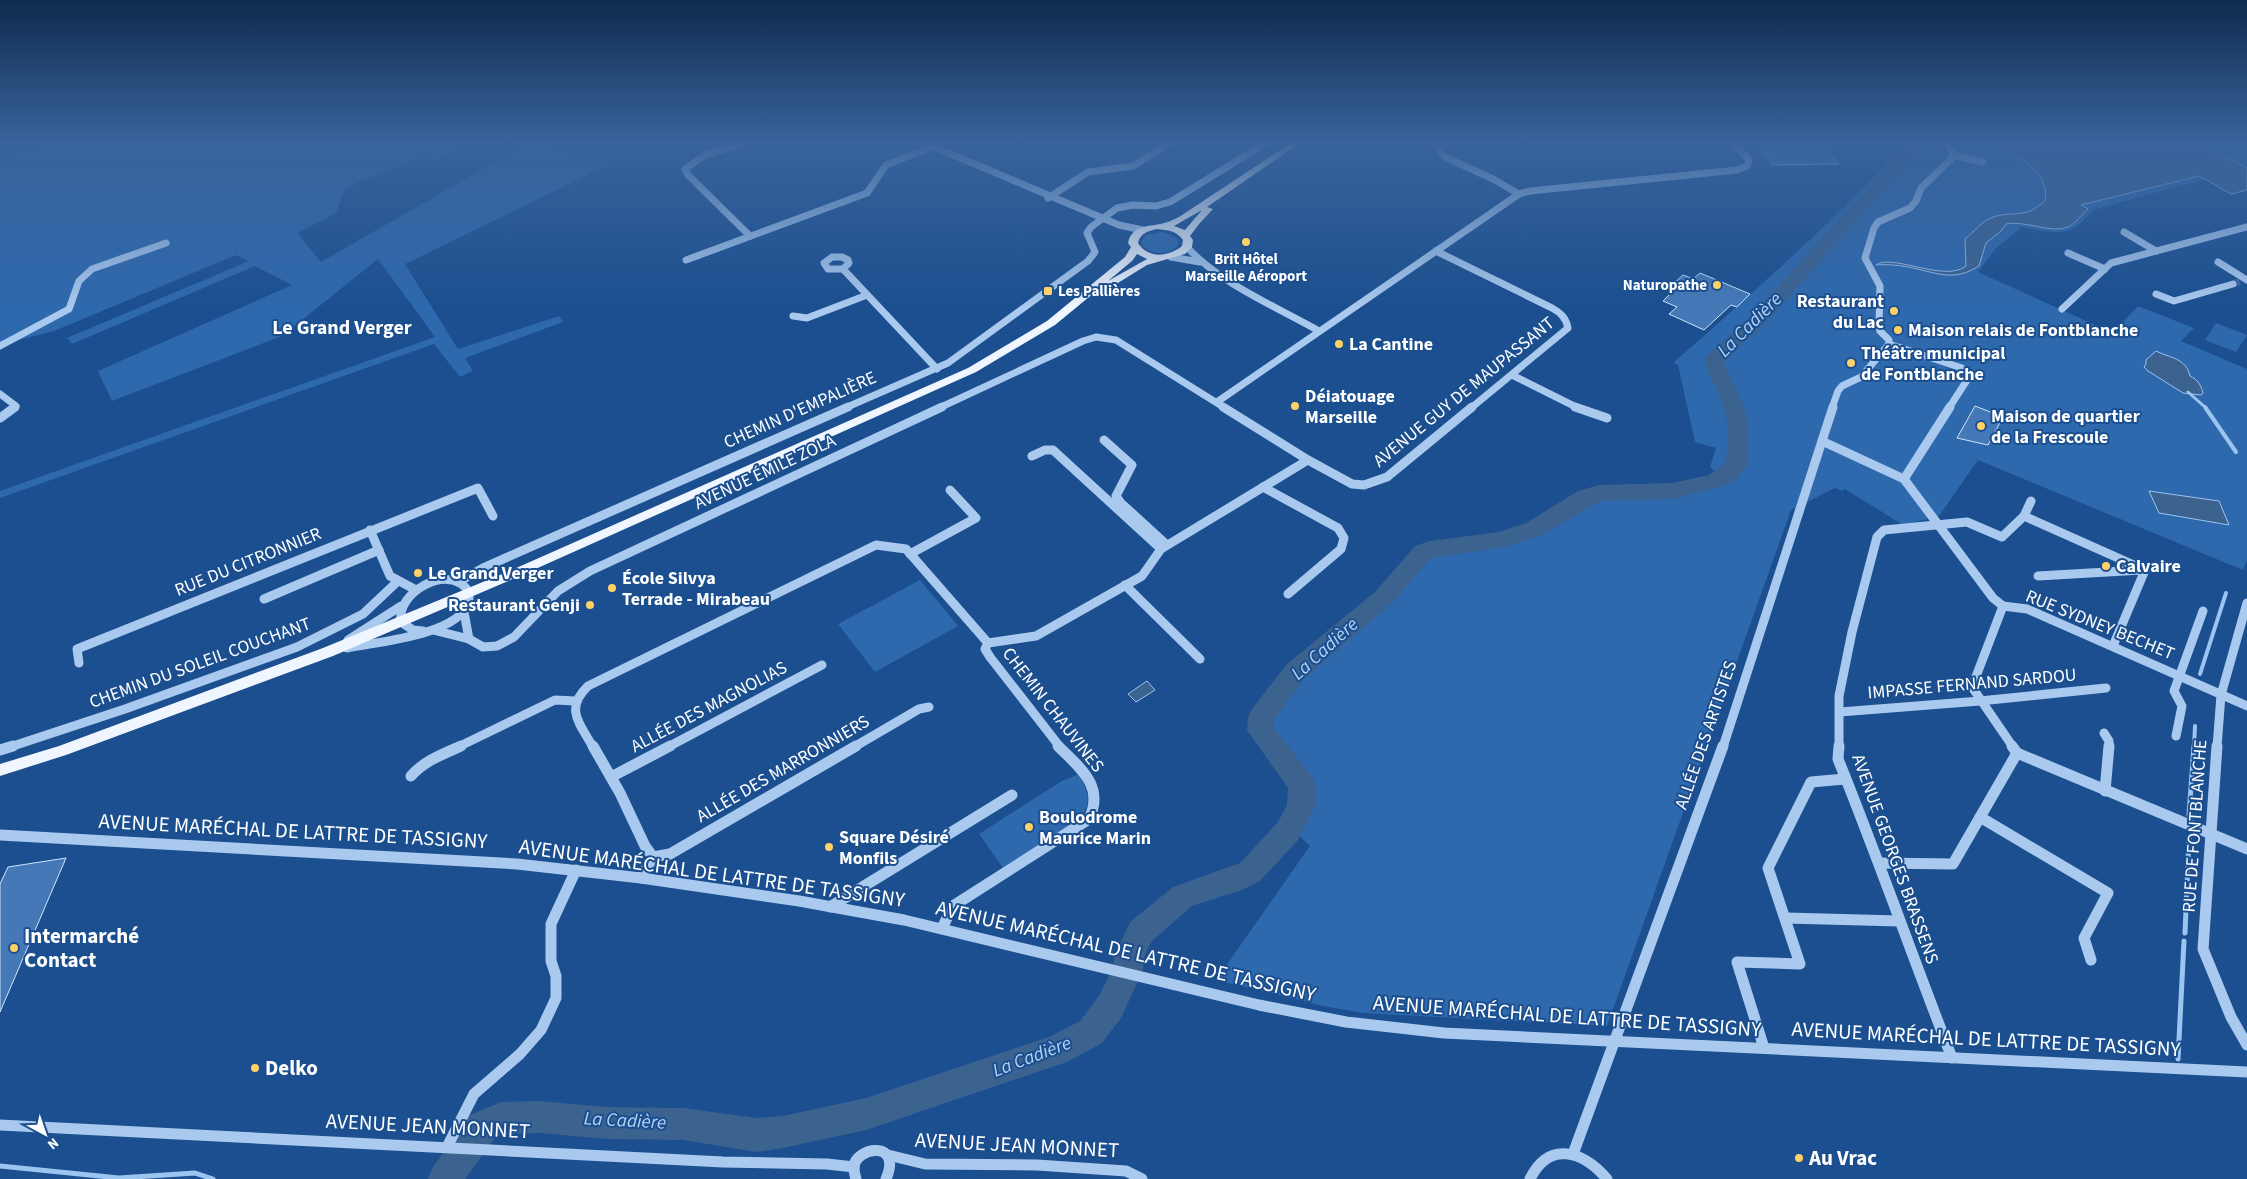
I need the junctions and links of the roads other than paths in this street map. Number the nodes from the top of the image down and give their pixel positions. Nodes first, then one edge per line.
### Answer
1 (711, 198) edge
2 (853, 198) edge
3 (1048, 198) edge
4 (1175, 198) edge
5 (1216, 198) edge
6 (1221, 198) edge
7 (1513, 198) edge
8 (1917, 198) edge
9 (1102, 218) junction
10 (1119, 225) junction
11 (1165, 226) junction
12 (2247, 227) edge
13 (1143, 230) junction
14 (2124, 232) dead end
15 (750, 236) junction
16 (1186, 236) junction
17 (166, 243) dead end
18 (1134, 243) junction
19 (1187, 247) junction
20 (1436, 251) junction
21 (2156, 251) junction
22 (2068, 253) dead end
23 (1171, 257) junction
24 (1157, 258) junction
25 (686, 260) dead end
26 (1200, 262) junction
27 (2218, 262) dead end
28 (2105, 269) junction
29 (843, 270) dead end
30 (2245, 280) edge
31 (2233, 284) tunnel mouth
32 (867, 294) junction
33 (2156, 294) dead end
34 (1080, 302) junction
35 (2062, 308) dead end
36 (793, 316) dead end
37 (1319, 331) junction
38 (1116, 340) joint
39 (1889, 344) junction
40 (0, 346) edge
41 (937, 369) junction
42 (1512, 375) junction
43 (0, 394) edge
44 (1217, 402) junction
45 (0, 418) edge
46 (1607, 418) dead end
47 (1104, 440) dead end
48 (1822, 441) junction
49 (1032, 456) dead end
50 (1308, 460) junction
51 (1904, 479) junction
52 (1263, 488) junction
53 (950, 490) dead end
54 (2031, 501) dead end
55 (492, 516) dead end
56 (2024, 516) junction
57 (1938, 525) junction
58 (370, 530) junction
59 (1164, 547) junction
60 (379, 550) junction
61 (910, 554) junction
62 (2145, 570) junction
63 (2038, 576) dead end
64 (398, 581) junction
65 (458, 582) junction
66 (1125, 585) junction
67 (416, 590) junction
68 (470, 593) junction
69 (1288, 594) dead end
70 (264, 599) dead end
71 (2247, 603) edge
72 (401, 606) junction
73 (2003, 606) junction
74 (2202, 611) dead end
75 (464, 612) junction
76 (401, 622) junction
77 (428, 631) junction
78 (2243, 631) edge
79 (469, 639) junction
80 (988, 643) junction
81 (2113, 646) junction
82 (328, 652) junction
83 (1200, 659) dead end
84 (80, 663) dead end
85 (822, 665) dead end
86 (2179, 676) junction
87 (2106, 688) dead end
88 (2221, 695) junction
89 (575, 701) junction
90 (1980, 701) junction
91 (2247, 706) edge
92 (929, 707) dead end
93 (1840, 712) junction
94 (2104, 734) dead end
95 (2176, 736) dead end
96 (0, 750) edge
97 (2017, 754) junction
98 (0, 770) edge
99 (412, 776) dead end
100 (611, 777) junction
101 (1845, 779) junction
102 (2105, 791) junction
103 (1012, 795) dead end
104 (1980, 817) junction
105 (2210, 833) junction
106 (0, 835) edge
107 (2247, 849) edge
108 (653, 857) junction
109 (1880, 863) junction
110 (576, 870) junction
111 (642, 878) junction
112 (830, 906) junction
113 (1786, 918) junction
114 (1900, 921) junction
115 (942, 928) junction
116 (2091, 960) dead end
117 (1116, 972) joint
118 (1141, 978) joint
119 (1614, 1041) junction
120 (2247, 1045) edge
121 (1764, 1048) junction
122 (1952, 1058) junction
123 (2247, 1072) edge
124 (0, 1125) edge
125 (453, 1148) junction
126 (1573, 1154) junction
127 (888, 1155) junction
128 (855, 1173) edge
129 (886, 1179) edge
130 (1142, 1179) edge
131 (1530, 1179) edge
132 (1607, 1179) edge

1 - 15 street
2 - 15 street
3 - 9 street
4 - 9 street
5 - 11 main road
6 - 16 main road
7 - 20 street
8 - 39 street
9 - 10 street
9 - 41 street, CHEMIN D'EMPALIÈRE
10 - 13 street
10 - 18 street
11 - 13 main road
11 - 16 main road
12 - 21 street
13 - 18 main road
14 - 21 street
15 - 25 street
16 - 19 main road
17 - 40 street
18 - 24 main road
18 - 34 main road
19 - 23 main road
19 - 26 street
20 - 37 street
20 - 42 street, AVENUE GUY DE MAUPASSANT
21 - 28 street
22 - 28 street
23 - 24 main road
23 - 26 street
24 - 34 main road
26 - 37 street
27 - 30 street
28 - 35 street
29 - 32 street
31 - 33 street
32 - 36 street
32 - 41 street
34 - 68 main road
37 - 44 street
38 - 44 street, AVENUE GUY DE MAUPASSANT
38 - 79 street, AVENUE ÉMILE ZOLA
39 - 48 street, ALLÉE DES ARTISTES
39 - 51 street
41 - 65 street, CHEMIN D'EMPALIÈRE
42 - 46 street
42 - 50 street, AVENUE GUY DE MAUPASSANT
43 - 45 street
44 - 50 street, AVENUE GUY DE MAUPASSANT
47 - 59 street
48 - 51 street, RUE SYDNEY BECHET
48 - 119 street, ALLÉE DES ARTISTES
49 - 59 street
50 - 52 street
51 - 57 street, RUE SYDNEY BECHET
52 - 59 street
52 - 69 street
53 - 61 street
54 - 56 street
55 - 58 street
56 - 57 street, AVENUE GEORGES BRASSENS
56 - 62 street
57 - 73 street, RUE SYDNEY BECHET
57 - 93 street, AVENUE GEORGES BRASSENS
58 - 60 street
58 - 84 street, RUE DU CITRONNIER
59 - 66 street
60 - 64 street
60 - 70 street
61 - 80 street
61 - 89 street
62 - 63 street
62 - 81 street
64 - 67 street
64 - 96 street, CHEMIN DU SOLEIL COUCHANT
65 - 67 street
65 - 68 street
66 - 80 street
66 - 83 street
67 - 72 street
68 - 75 street
68 - 76 main road
71 - 78 street, RUE DE FONTBLANCHE
72 - 76 street
72 - 82 street
73 - 81 street, RUE SYDNEY BECHET
73 - 90 street
74 - 86 street
75 - 77 street
75 - 79 street
76 - 77 street, AVENUE ÉMILE ZOLA
76 - 82 main road
77 - 79 street, AVENUE ÉMILE ZOLA
77 - 82 street
78 - 88 street, RUE DE FONTBLANCHE
80 - 115 street, CHEMIN CHAUVINES
81 - 86 street, RUE SYDNEY BECHET
82 - 98 main road
85 - 100 street, ALLÉE DES MAGNOLIAS
86 - 88 street, RUE SYDNEY BECHET
86 - 95 street
87 - 90 street, IMPASSE FERNAND SARDOU
88 - 91 street, RUE SYDNEY BECHET
88 - 105 street, RUE DE FONTBLANCHE
89 - 99 street
89 - 100 street
90 - 93 street, IMPASSE FERNAND SARDOU
90 - 97 street
92 - 108 street, ALLÉE DES MARRONNIERS
93 - 101 street, AVENUE GEORGES BRASSENS
94 - 102 street
97 - 102 street
97 - 104 street
100 - 108 street
101 - 109 street, AVENUE GEORGES BRASSENS
101 - 113 street
102 - 105 street
103 - 112 street
104 - 109 street
104 - 116 street
105 - 107 street
105 - 120 street, RUE DE FONTBLANCHE
106 - 110 street, AVENUE MARÉCHAL DE LATTRE DE TASSIGNY
108 - 111 street
109 - 114 street, AVENUE GEORGES BRASSENS
110 - 111 street, AVENUE MARÉCHAL DE LATTRE DE TASSIGNY
110 - 125 street
111 - 112 street, AVENUE MARÉCHAL DE LATTRE DE TASSIGNY
112 - 115 street, AVENUE MARÉCHAL DE LATTRE DE TASSIGNY
113 - 114 street
113 - 121 street
114 - 122 street, AVENUE GEORGES BRASSENS
115 - 117 street, AVENUE MARÉCHAL DE LATTRE DE TASSIGNY
117 - 118 street, AVENUE MARÉCHAL DE LATTRE DE TASSIGNY
118 - 119 street, AVENUE MARÉCHAL DE LATTRE DE TASSIGNY
119 - 121 street, AVENUE MARÉCHAL DE LATTRE DE TASSIGNY
119 - 126 street, ALLÉE DES ARTISTES
121 - 122 street, AVENUE MARÉCHAL DE LATTRE DE TASSIGNY
122 - 123 street, AVENUE MARÉCHAL DE LATTRE DE TASSIGNY
124 - 125 street, AVENUE JEAN MONNET
125 - 128 street, AVENUE JEAN MONNET
126 - 131 street
126 - 132 street
127 - 128 street, AVENUE JEAN MONNET
127 - 129 street
127 - 130 street, AVENUE JEAN MONNET

